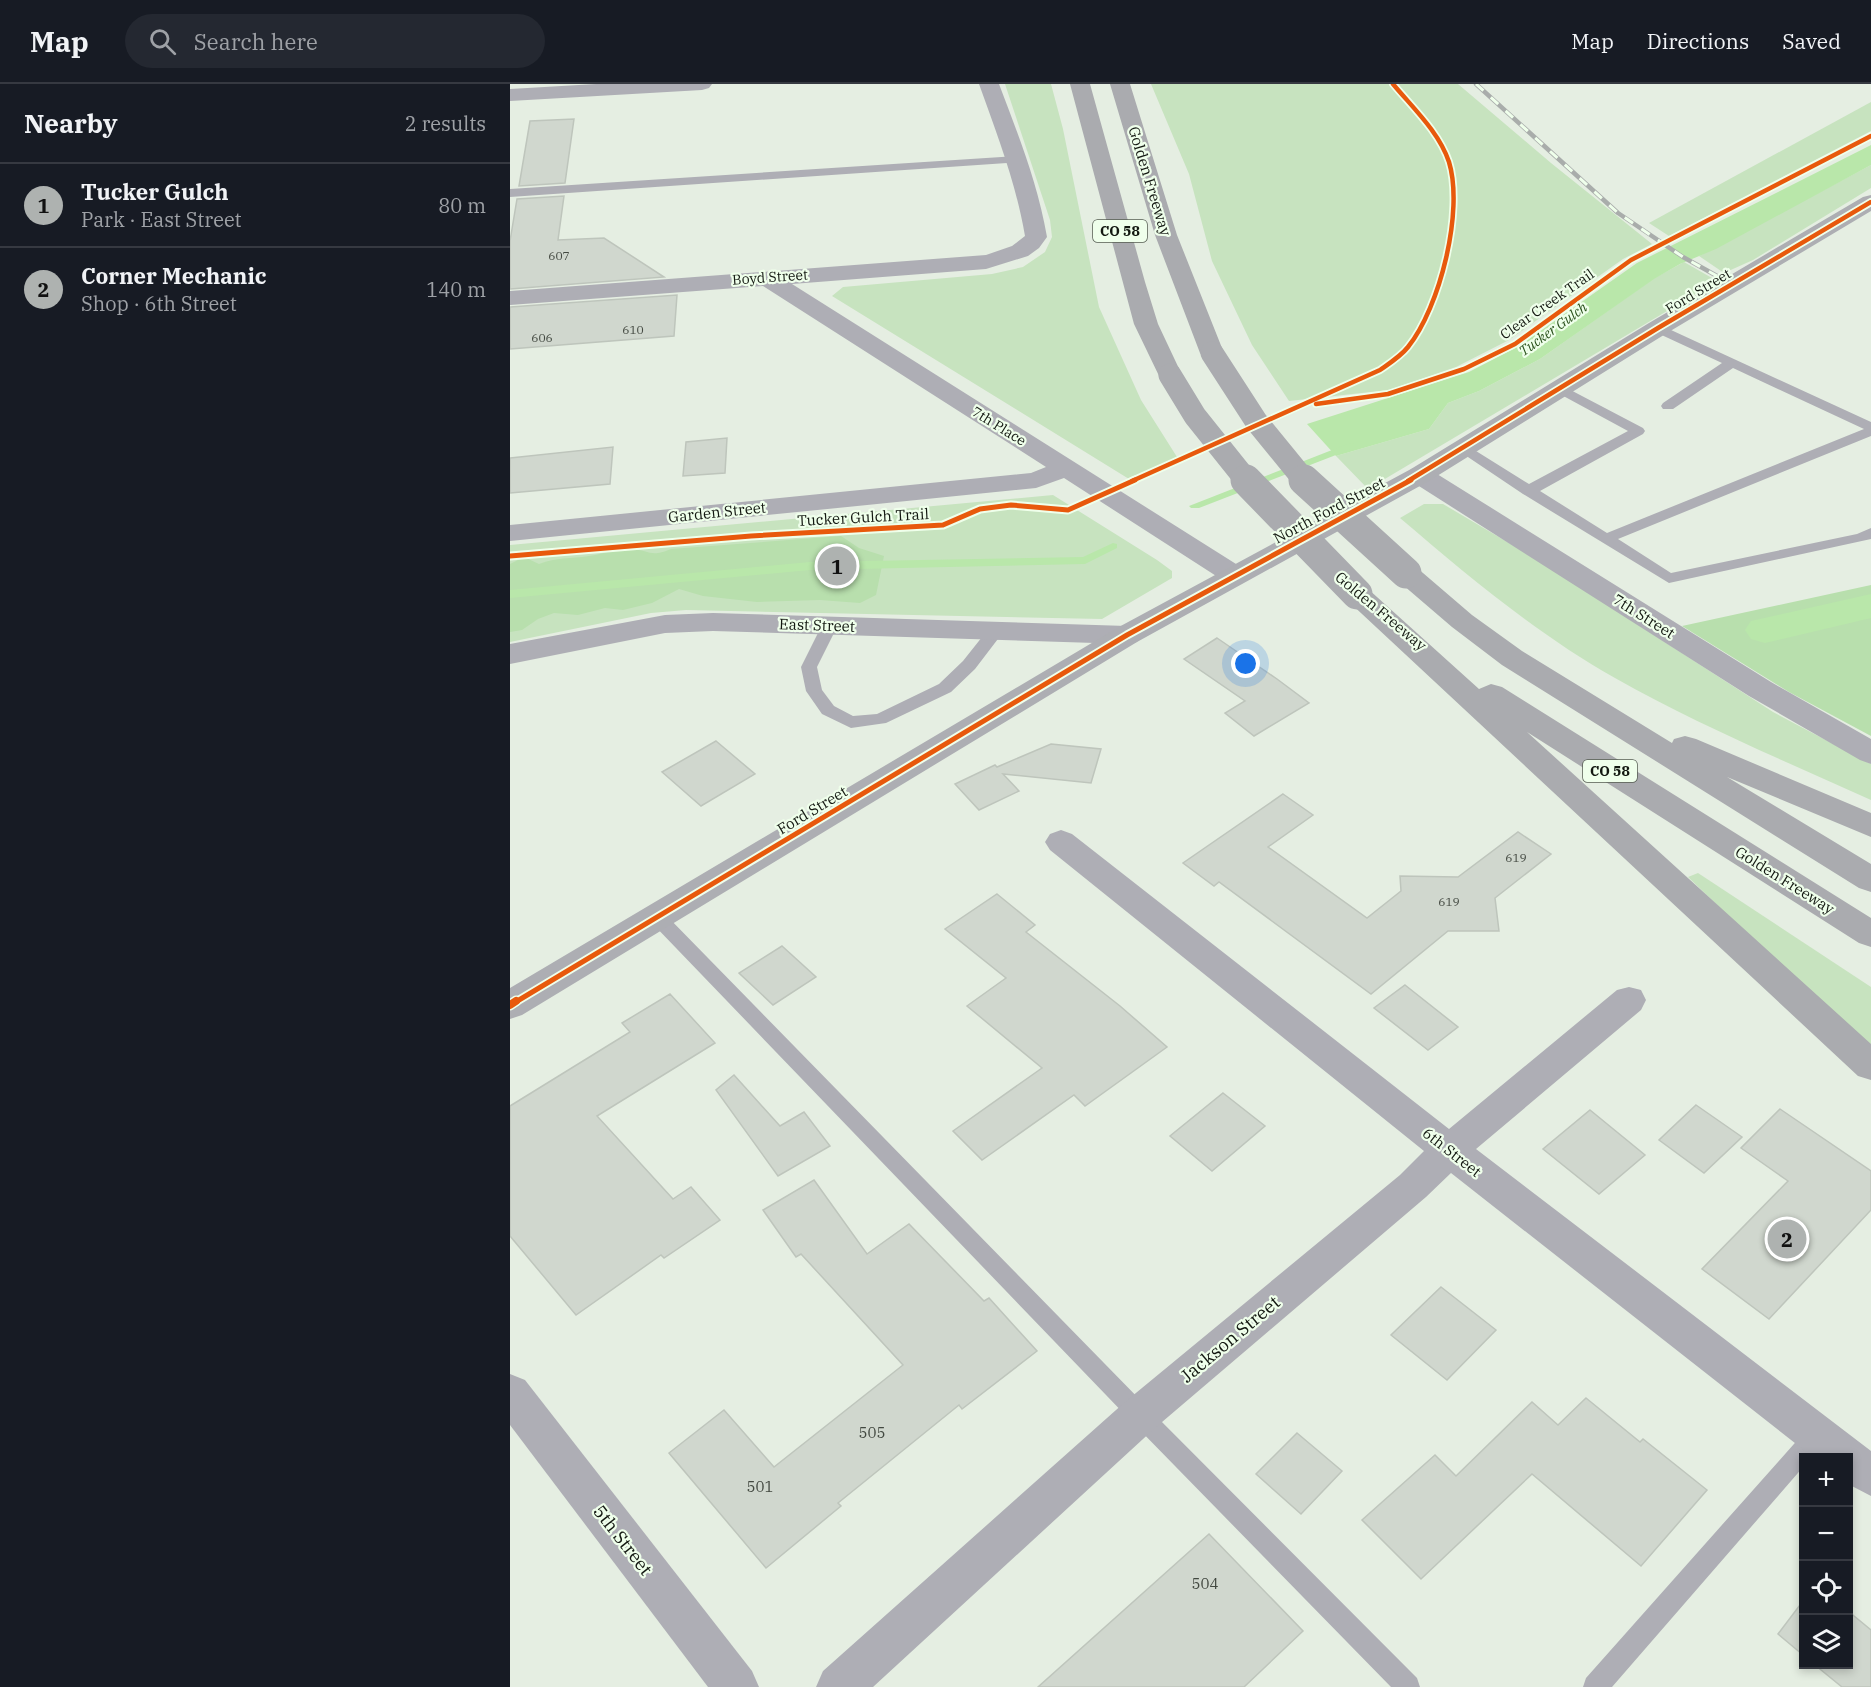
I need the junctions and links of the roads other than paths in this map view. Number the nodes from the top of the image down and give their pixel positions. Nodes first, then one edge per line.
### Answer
1 (702, 84) edge
2 (989, 84) edge
3 (1080, 84) edge
4 (1120, 84) edge
5 (680, 85) edge
6 (510, 95) edge
7 (1017, 160) junction
8 (510, 192) edge
9 (1871, 202) edge
10 (765, 277) junction
11 (510, 298) edge
12 (1659, 328) junction
13 (1733, 362) junction
14 (1561, 389) junction
15 (1539, 402) joint
16 (1668, 406) dead end
17 (1871, 429) edge
18 (1463, 449) junction
19 (1065, 468) junction
20 (1420, 475) junction
21 (1528, 491) junction
22 (510, 532) edge
23 (1871, 533) edge
24 (1605, 539) junction
25 (1234, 575) junction
26 (1357, 594) junction
27 (830, 625) junction
28 (996, 631) junction
29 (1127, 635) junction
30 (510, 654) edge
31 (1580, 702) junction
32 (1871, 753) edge
33 (1871, 826) edge
34 (1061, 842) dead end
35 (1871, 880) edge
36 (657, 917) junction
37 (1871, 934) edge
38 (1629, 1000) dead end
39 (510, 1005) edge
40 (1871, 1066) edge
41 (1449, 1150) junction
42 (511, 1395) edge
43 (1140, 1415) junction
44 (1845, 1453) edge
45 (1799, 1507) edge
46 (736, 1687) edge
47 (838, 1687) edge
48 (1408, 1687) edge
49 (1595, 1687) edge

1 - 5 street
2 - 7 street
3 - 26 highway, Golden Freeway / CO 58, bridge
4 - 31 highway, Golden Freeway / CO 58, bridge
5 - 6 street
7 - 8 lane
7 - 10 street, Boyd Street
9 - 12 street, Ford Street
10 - 11 street, Boyd Street
10 - 19 street, 7th Place
12 - 13 lane
12 - 14 street, Ford Street
13 - 16 lane
13 - 17 lane
14 - 15 street, Ford Street
14 - 21 lane
15 - 18 street, North Ford Street
17 - 24 lane
18 - 20 street, North Ford Street
18 - 21 lane
19 - 22 street, Garden Street
19 - 25 street, 7th Place
20 - 25 street, North Ford Street
20 - 32 street, 7th Street
21 - 24 lane
23 - 24 lane
25 - 29 street, North Ford Street
26 - 37 highway, Golden Freeway / CO 58
26 - 40 highway
27 - 28 street, East Street
27 - 28 lane
27 - 30 street, East Street
28 - 29 street, East Street
29 - 36 street, Ford Street
31 - 33 highway
31 - 35 highway, Golden Freeway / CO 58
34 - 41 street, 6th Street
36 - 39 street, Ford Street
36 - 43 lane
38 - 41 street, Jackson Street
41 - 43 street, Jackson Street
41 - 44 street, 6th Street
42 - 46 street, 5th Street
43 - 47 street, Jackson Street
43 - 48 lane
45 - 49 lane

